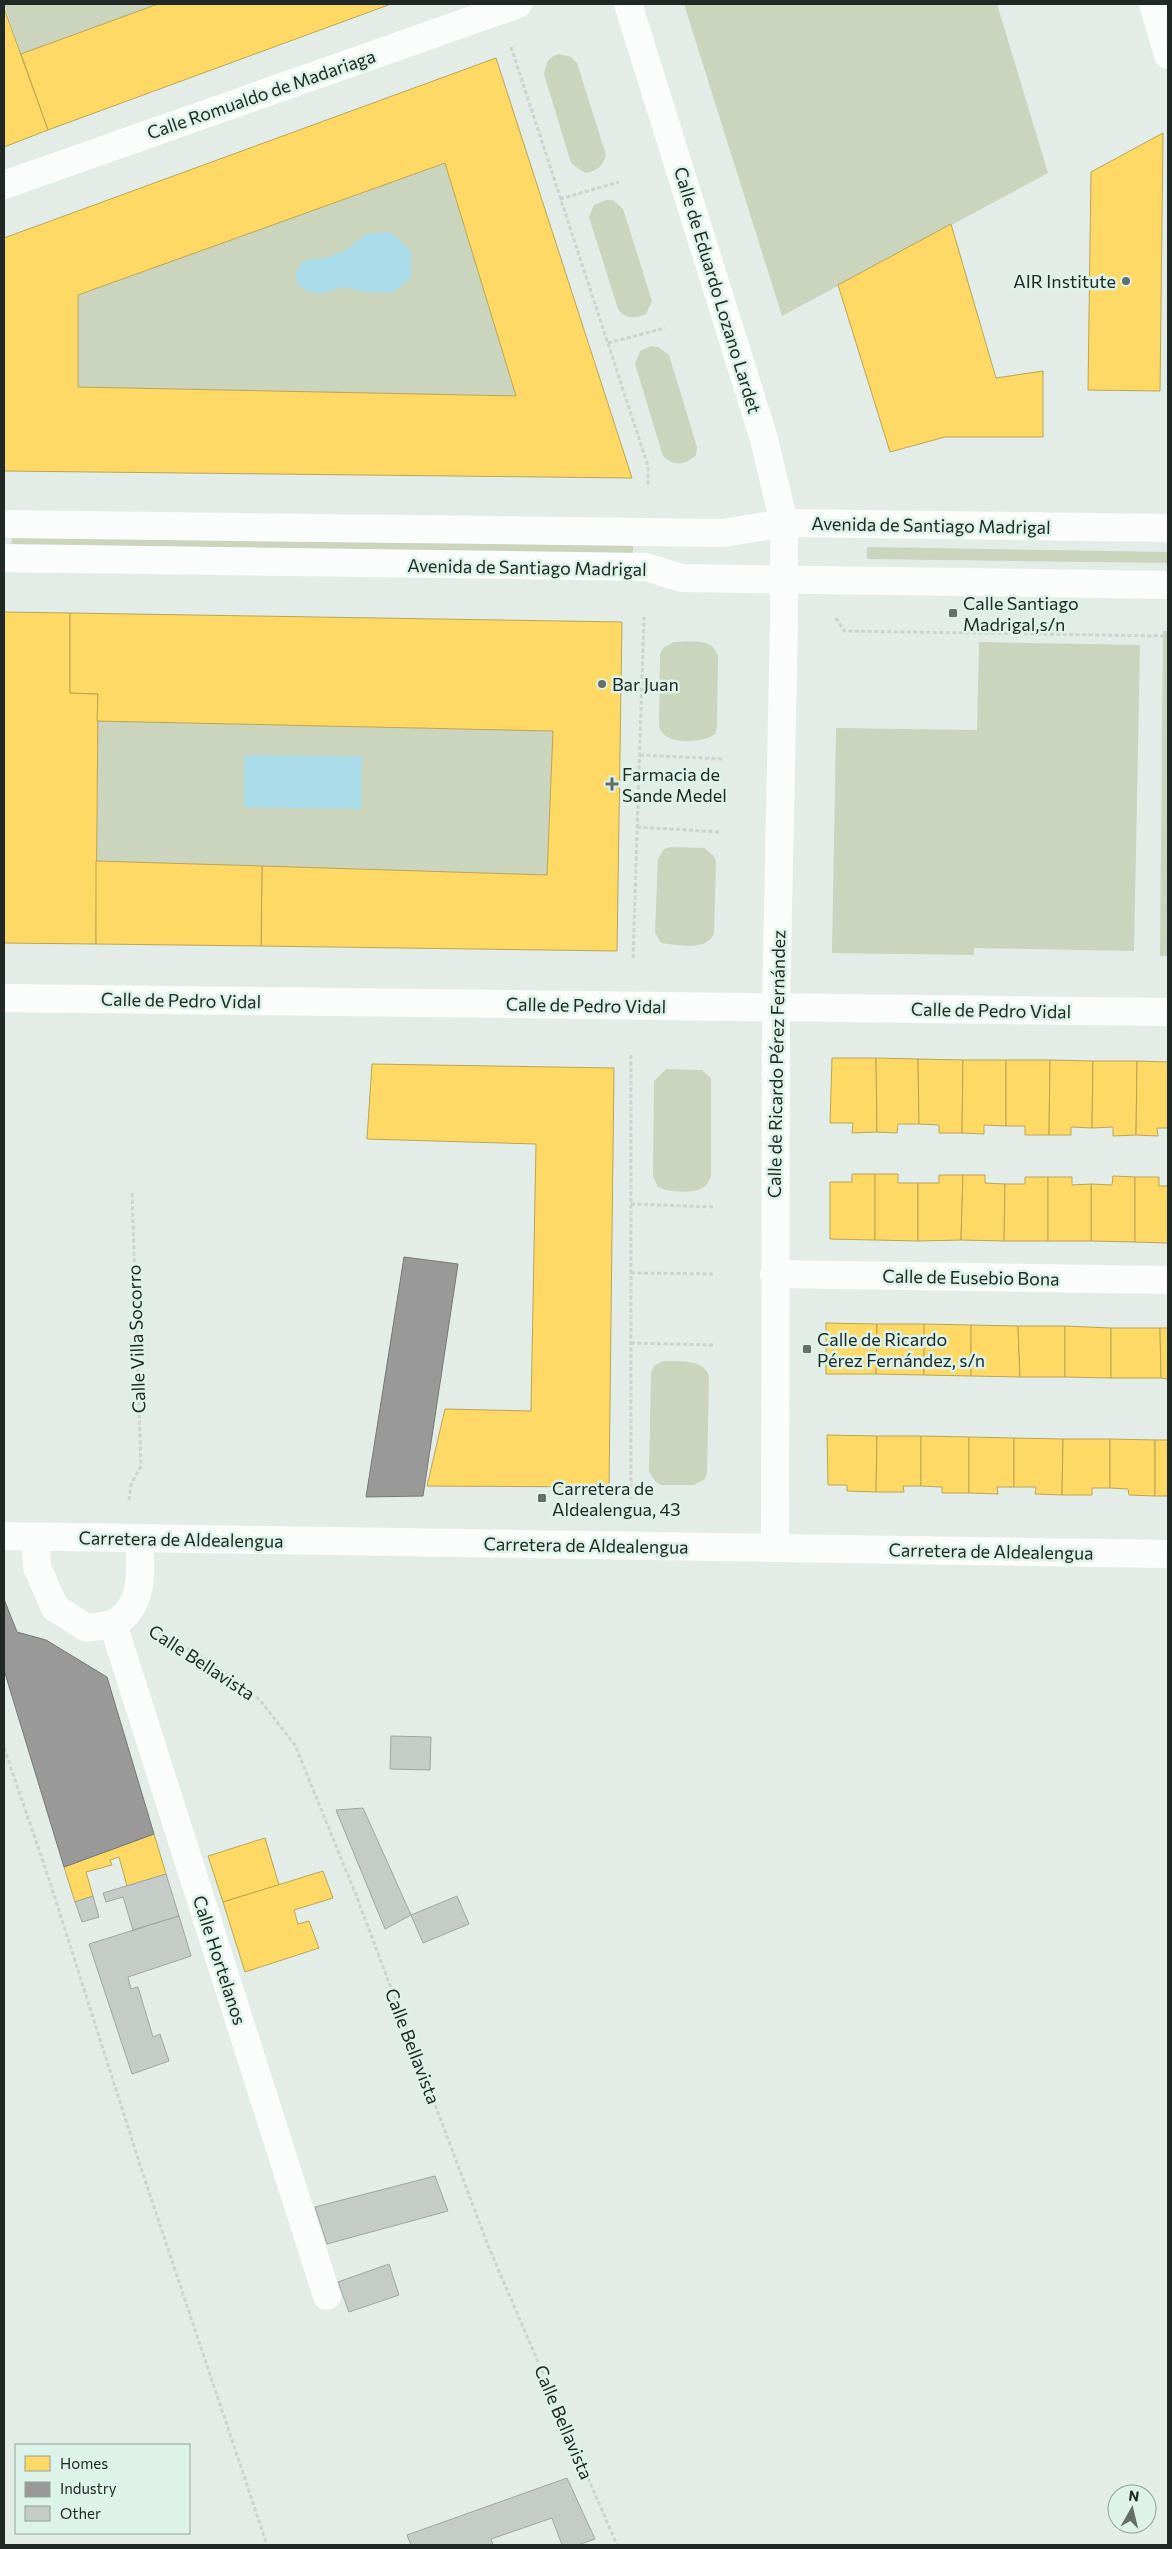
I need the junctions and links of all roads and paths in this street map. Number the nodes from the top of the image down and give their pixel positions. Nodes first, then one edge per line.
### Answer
1 (518, 4) edge
2 (628, 4) edge
3 (1153, 4) edge
4 (509, 41) dead end
5 (1168, 55) edge
6 (619, 182) dead end
7 (4, 185) edge
8 (560, 198) junction
9 (665, 328) dead end
10 (608, 343) junction
11 (648, 486) dead end
12 (784, 523) junction
13 (4, 524) edge
14 (1168, 528) edge
15 (4, 558) edge
16 (785, 580) junction
17 (828, 581) junction
18 (1168, 585) edge
19 (644, 617) dead end
20 (1168, 636) edge
21 (640, 754) junction
22 (722, 759) dead end
23 (637, 827) junction
24 (720, 832) dead end
25 (633, 958) dead end
26 (4, 998) edge
27 (776, 1007) junction
28 (1168, 1012) edge
29 (631, 1055) dead end
30 (132, 1191) dead end
31 (631, 1204) junction
32 (715, 1207) dead end
33 (631, 1273) junction
34 (715, 1274) dead end
35 (774, 1274) junction
36 (1168, 1280) edge
37 (631, 1343) junction
38 (715, 1345) dead end
39 (131, 1485) dead end
40 (632, 1499) dead end
41 (4, 1536) edge
42 (35, 1537) junction
43 (139, 1538) junction
44 (775, 1548) junction
45 (1168, 1554) edge
46 (120, 1619) junction
47 (4, 1748) edge
48 (327, 2296) dead end
49 (267, 2545) edge
50 (617, 2545) edge

1 - 7 street, Calle Romualdo de Madariaga
2 - 12 street, Calle de Eduardo Lozano Lardet
3 - 5 street
4 - 8 path
6 - 8 path
8 - 10 path
9 - 10 path
10 - 11 path
12 - 13 street, Avenida de Santiago Madrigal
12 - 14 street, Avenida de Santiago Madrigal
12 - 16 street, Calle de Eduardo Lozano Lardet
15 - 16 street, Avenida de Santiago Madrigal
16 - 17 street, Avenida de Santiago Madrigal
16 - 27 street, Calle de Ricardo Pérez Fernández
17 - 18 street, Avenida de Santiago Madrigal
17 - 20 path
19 - 21 path
21 - 22 path
21 - 23 path
23 - 24 path
23 - 25 path
26 - 27 street, Calle de Pedro Vidal
27 - 28 street, Calle de Pedro Vidal
27 - 35 street, Calle de Ricardo Pérez Fernández
29 - 31 path
30 - 39 path, Calle Villa Socorro
31 - 32 path
31 - 33 path
33 - 34 path
33 - 37 path
35 - 36 street, Calle de Eusebio Bona
35 - 44 street, Calle de Ricardo Pérez Fernández
37 - 38 path
37 - 40 path
41 - 42 street, Carretera de Aldealengua
42 - 43 street, Carretera de Aldealengua
42 - 46 street
43 - 44 street, Carretera de Aldealengua
43 - 46 street
44 - 45 street, Carretera de Aldealengua
46 - 48 street, Calle Hortelanos
46 - 50 path, Calle Bellavista
47 - 49 path

